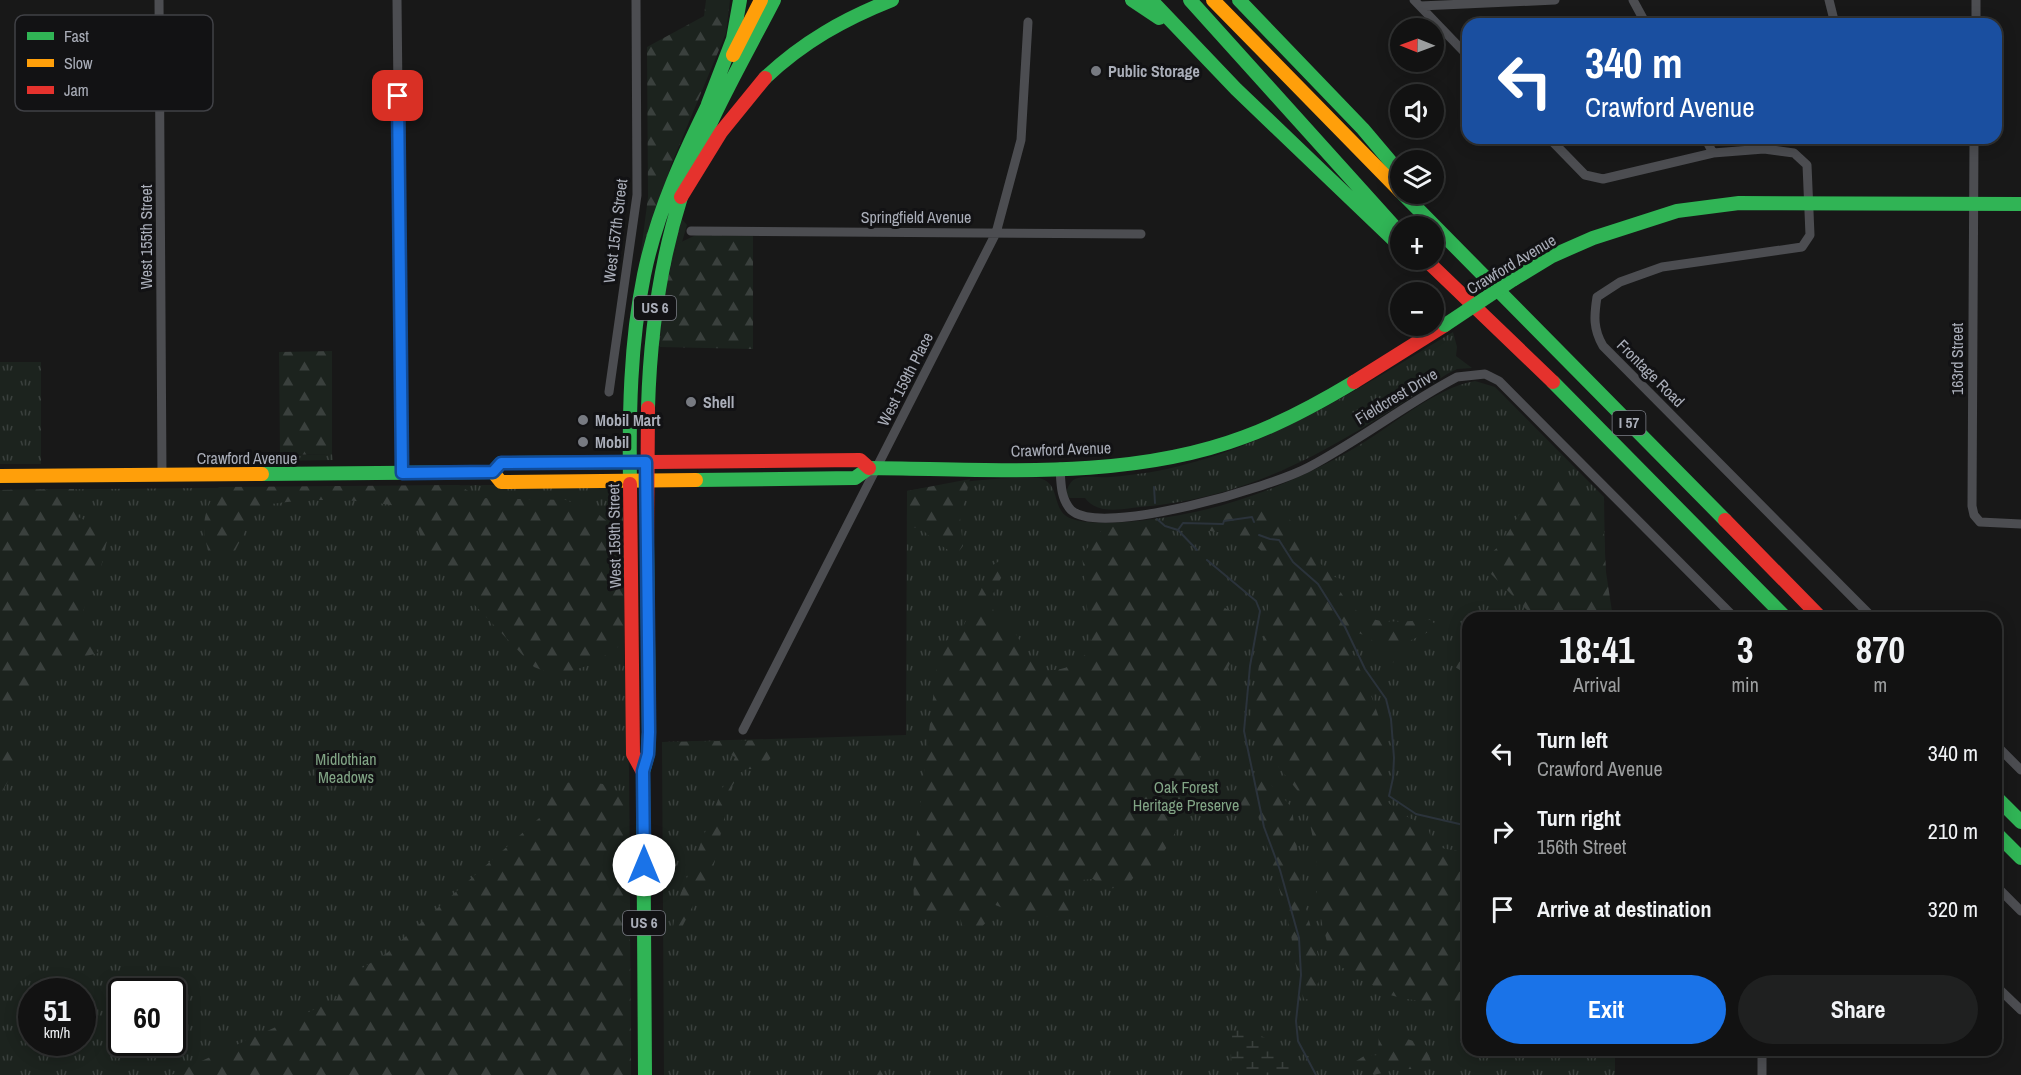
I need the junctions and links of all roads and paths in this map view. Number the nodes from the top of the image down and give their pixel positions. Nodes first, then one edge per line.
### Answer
1 (159, 0) edge
2 (397, 0) edge
3 (636, 0) edge
4 (740, 0) edge
5 (761, 0) edge
6 (774, 0) edge
7 (892, 0) edge
8 (1132, 0) edge
9 (1151, 0) edge
10 (1190, 0) edge
11 (1213, 0) edge
12 (1239, 0) edge
13 (1555, 0) edge
14 (1633, 0) edge
15 (1829, 0) edge
16 (1976, 0) edge
17 (1417, 3) edge
18 (159, 15) edge
19 (1643, 18) edge
20 (1833, 18) edge
21 (1976, 18) edge
22 (1028, 22) dead end
23 (1462, 50) edge
24 (1211, 63) junction
25 (708, 104) junction
26 (160, 111) edge
27 (1555, 144) edge
28 (1708, 144) edge
29 (1974, 144) edge
30 (1713, 153) junction
31 (1390, 161) edge
32 (1390, 181) edge
33 (681, 197) junction
34 (1809, 202) junction
35 (1973, 203) junction
36 (1413, 204) edge
37 (2021, 204) edge
38 (1425, 216) edge
39 (1390, 222) edge
40 (691, 231) dead end
41 (996, 233) junction
42 (1141, 234) dead end
43 (1444, 235) edge
44 (1390, 236) edge
45 (1432, 270) edge
46 (1436, 270) edge
47 (1447, 280) junction
48 (609, 392) dead end
49 (629, 462) junction
50 (646, 462) junction
51 (1060, 467) junction
52 (873, 468) junction
53 (493, 472) junction
54 (402, 473) junction
55 (162, 475) junction
56 (0, 476) edge
57 (647, 481) junction
58 (629, 482) junction
59 (2021, 524) edge
60 (1729, 612) edge
61 (1780, 612) edge
62 (1815, 612) edge
63 (1867, 612) edge
64 (743, 730) dead end
65 (2002, 750) edge
66 (2021, 770) edge
67 (643, 771) junction
68 (2002, 803) edge
69 (2021, 822) edge
70 (2002, 839) edge
71 (2021, 858) edge
72 (2002, 892) edge
73 (2021, 911) edge
74 (2002, 992) edge
75 (2021, 1010) edge
76 (1762, 1056) edge
77 (645, 1075) edge
78 (1762, 1075) edge

1 - 18 street, West 155th Street
2 - 54 street
3 - 48 street, West 157th Street
4 - 25 main road
5 - 25 main road, West 159th Street / US 6
6 - 33 main road, West 159th Street / US 6
7 - 33 main road
8 - 24 main road
9 - 24 main road
10 - 39 main road
11 - 32 main road, I 57
12 - 31 main road
13 - 17 street
14 - 19 street
15 - 20 street
16 - 21 street
17 - 23 street
22 - 41 street, West 159th Place
24 - 44 main road
25 - 49 main road, West 159th Street / US 6
26 - 55 street, West 155th Street
27 - 30 street
28 - 30 street
29 - 35 street, 163rd Street
30 - 34 street
33 - 50 main road, West 159th Street / US 6
34 - 35 main road, Crawford Avenue
34 - 51 main road, Crawford Avenue, bridge
34 - 63 street, Frontage Road
35 - 37 main road, Crawford Avenue
35 - 59 street, 163rd Street
36 - 38 main road, I 57
40 - 41 street, Springfield Avenue
41 - 42 street, Springfield Avenue
41 - 52 street, West 159th Place
43 - 62 main road, I 57
45 - 47 main road
46 - 47 main road, I 57
47 - 61 main road, I 57
49 - 50 main road, Crawford Avenue
49 - 53 main road, Crawford Avenue
49 - 58 main road, West 159th Street / US 6
50 - 52 main road, Crawford Avenue
50 - 57 main road, West 159th Street / US 6
51 - 52 main road, Crawford Avenue
51 - 60 street, Fieldcrest Drive
52 - 57 main road, Crawford Avenue
52 - 64 street, West 159th Place
53 - 54 main road, Crawford Avenue
53 - 58 main road, Crawford Avenue
54 - 55 main road, Crawford Avenue
55 - 56 main road, Crawford Avenue
57 - 58 main road, Crawford Avenue
57 - 67 main road, West 159th Street / US 6
58 - 67 main road, West 159th Street / US 6
65 - 66 street
67 - 77 main road, West 159th Street / US 6
68 - 69 main road
70 - 71 main road
72 - 73 street
74 - 75 street
76 - 78 street

